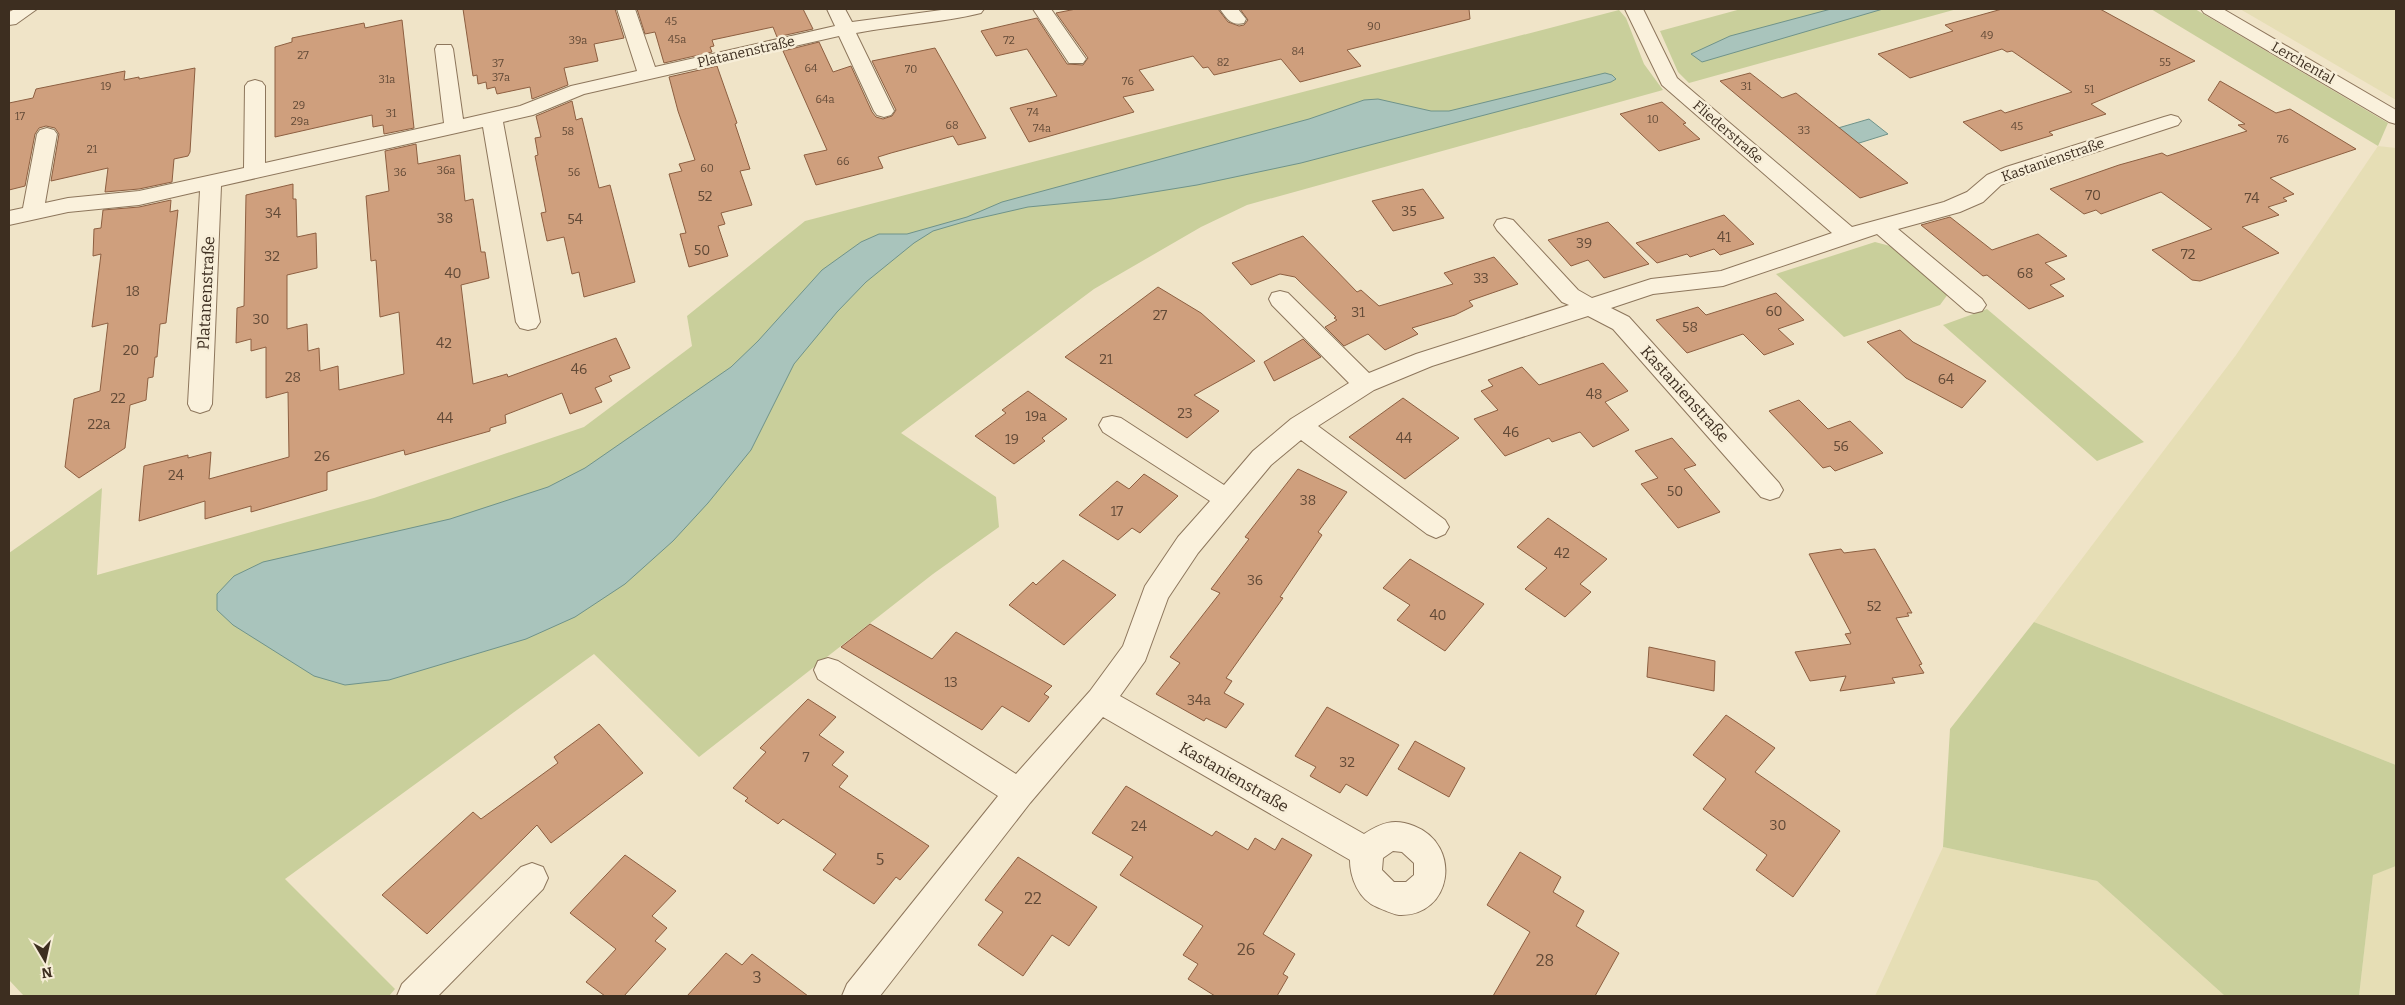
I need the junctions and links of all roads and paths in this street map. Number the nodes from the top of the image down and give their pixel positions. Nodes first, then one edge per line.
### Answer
1 (28, 9) edge
2 (626, 9) edge
3 (836, 9) edge
4 (975, 9) edge
5 (1042, 9) edge
6 (1634, 9) edge
7 (2210, 9) edge
8 (9, 20) edge
9 (845, 29) junction
10 (444, 49) dead end
11 (1076, 59) dead end
12 (648, 74) junction
13 (255, 86) dead end
14 (884, 111) dead end
15 (492, 118) junction
16 (2396, 118) edge
17 (2171, 121) dead end
18 (454, 126) junction
19 (47, 134) dead end
20 (254, 171) junction
21 (211, 181) junction
22 (33, 212) junction
23 (9, 218) edge
24 (1505, 225) dead end
25 (1883, 228) junction
26 (1848, 235) junction
27 (1280, 300) dead end
28 (1974, 305) dead end
29 (1593, 307) junction
30 (528, 322) dead end
31 (1366, 384) junction
32 (200, 404) dead end
33 (1112, 425) dead end
34 (1300, 426) junction
35 (1770, 490) dead end
36 (1226, 499) junction
37 (1436, 527) dead end
38 (828, 670) dead end
39 (1100, 700) junction
40 (1019, 793) junction
41 (1367, 853) dead end
42 (532, 878) dead end
43 (414, 996) edge
44 (859, 996) edge

1 - 8 street
2 - 12 street
3 - 9 street
4 - 9 street, Platanenstraße
5 - 11 street
6 - 26 street, Fliederstraße
7 - 16 street, Lerchental
9 - 12 street, Platanenstraße
9 - 14 street
10 - 18 street
12 - 15 street, Platanenstraße
13 - 20 street
15 - 18 street, Platanenstraße
15 - 30 street
17 - 25 street, Kastanienstraße
18 - 20 street, Platanenstraße
19 - 22 street
20 - 21 street, Platanenstraße
21 - 22 street, Platanenstraße
21 - 32 street, Platanenstraße
22 - 23 street, Platanenstraße
24 - 29 street, Kastanienstraße
25 - 26 street, Kastanienstraße
25 - 28 street
26 - 29 street, Kastanienstraße
27 - 31 street
29 - 31 street, Kastanienstraße
29 - 35 street, Kastanienstraße
31 - 34 street, Kastanienstraße
33 - 36 street
34 - 36 street, Kastanienstraße
34 - 37 street
36 - 39 street, Kastanienstraße
38 - 40 street
39 - 40 street, Kastanienstraße
39 - 41 street, Kastanienstraße
40 - 44 street, Kastanienstraße
42 - 43 street

